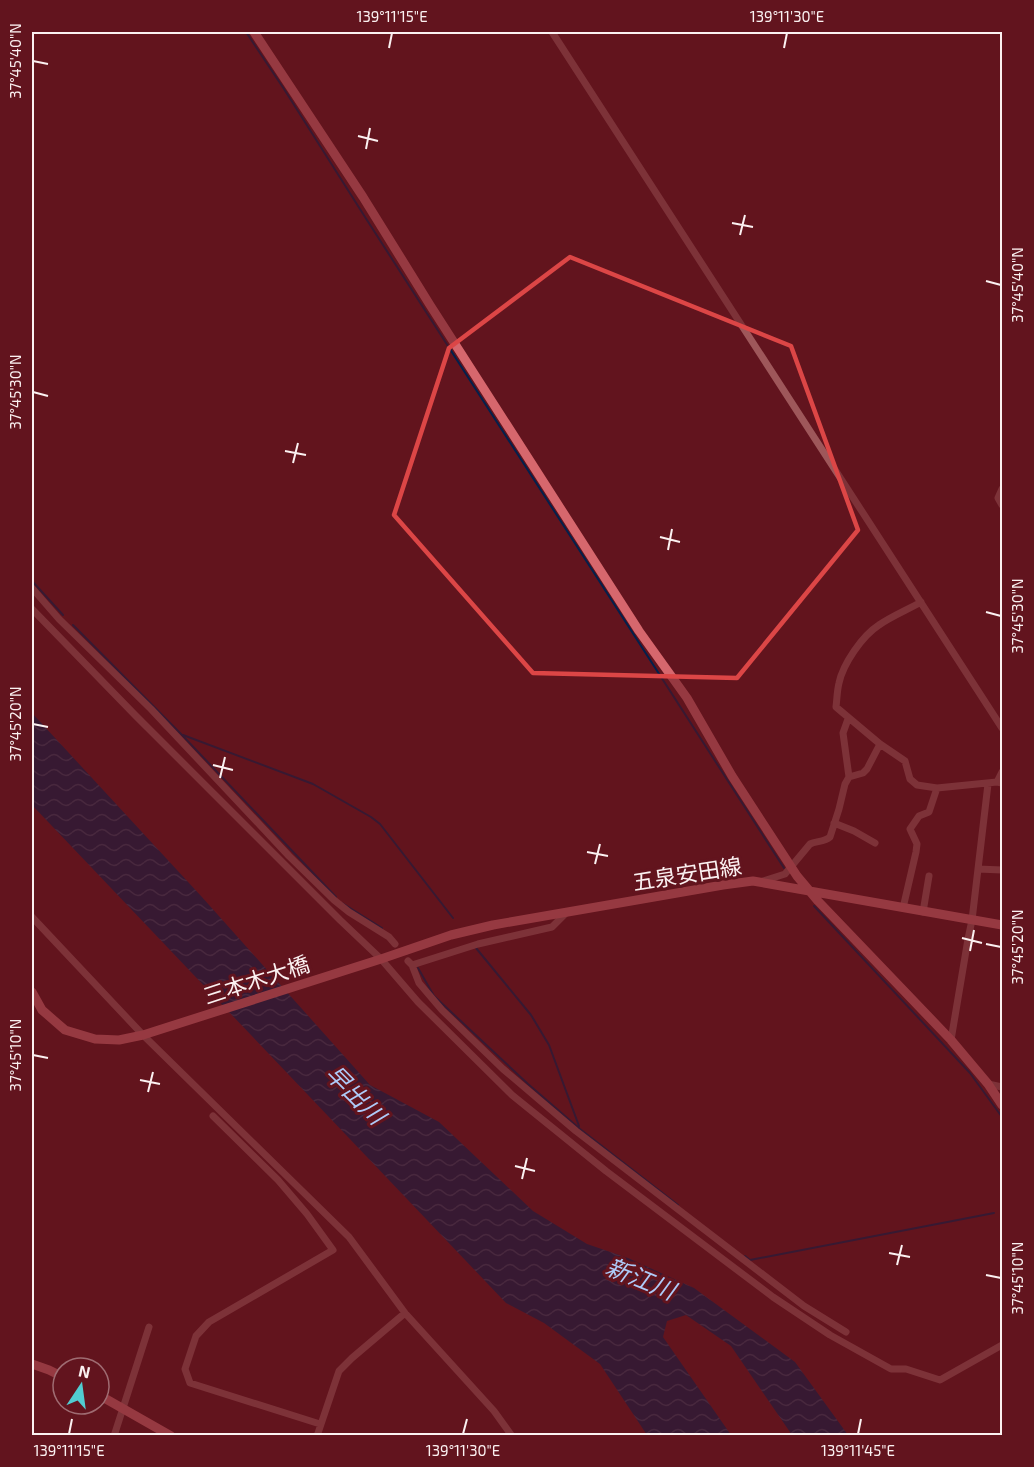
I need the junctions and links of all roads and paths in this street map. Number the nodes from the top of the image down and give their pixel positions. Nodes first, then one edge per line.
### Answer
1 (254, 32) edge
2 (552, 32) edge
3 (1002, 489) edge
4 (1002, 505) edge
5 (32, 588) edge
6 (921, 602) junction
7 (32, 609) edge
8 (849, 719) junction
9 (1002, 728) edge
10 (880, 744) junction
11 (1002, 772) edge
12 (849, 777) junction
13 (1000, 782) edge
14 (987, 784) junction
15 (937, 788) junction
16 (834, 823) junction
17 (875, 843) dead end
18 (791, 867) junction
19 (978, 869) junction
20 (1002, 870) edge
21 (929, 876) dead end
22 (758, 882) junction
23 (809, 891) junction
24 (903, 908) junction
25 (923, 912) junction
26 (566, 913) junction
27 (32, 917) edge
28 (972, 920) junction
29 (1002, 925) edge
30 (395, 944) dead end
31 (379, 960) junction
32 (32, 992) edge
33 (145, 1035) junction
34 (951, 1040) junction
35 (988, 1084) junction
36 (1002, 1087) edge
37 (1002, 1104) edge
38 (213, 1116) dead end
39 (405, 1313) junction
40 (149, 1327) dead end
41 (846, 1332) dead end
42 (1002, 1345) edge
43 (32, 1364) edge
44 (51, 1372) edge
45 (111, 1402) edge
46 (123, 1408) junction
47 (320, 1424) junction
48 (114, 1436) edge
49 (171, 1436) edge
50 (317, 1436) edge
51 (512, 1436) edge

1 - 18 street
2 - 6 street
3 - 4 street
5 - 30 street
6 - 8 street
6 - 9 street
7 - 31 street
8 - 10 street
8 - 12 street
10 - 12 street
10 - 15 street
11 - 13 street
12 - 16 street
13 - 14 street
14 - 15 street
14 - 19 street
15 - 24 street
16 - 17 street
16 - 18 street
18 - 22 street
18 - 23 street
19 - 20 street
19 - 28 street
21 - 25 street
22 - 23 street, 五泉安田線
22 - 26 street, 五泉安田線
23 - 24 street, 五泉安田線
23 - 34 street
24 - 25 street, 五泉安田線
25 - 28 street, 五泉安田線
26 - 31 street, 五泉安田線
26 - 41 street
27 - 33 street
28 - 29 street, 五泉安田線
28 - 34 street
31 - 33 street, 三本木大橋
31 - 42 street
32 - 33 street
33 - 39 street
34 - 35 street
35 - 36 street
35 - 37 street
38 - 47 street
39 - 47 street
39 - 51 street
40 - 46 street
43 - 44 street
45 - 46 street
46 - 48 street
46 - 49 street
47 - 50 street

